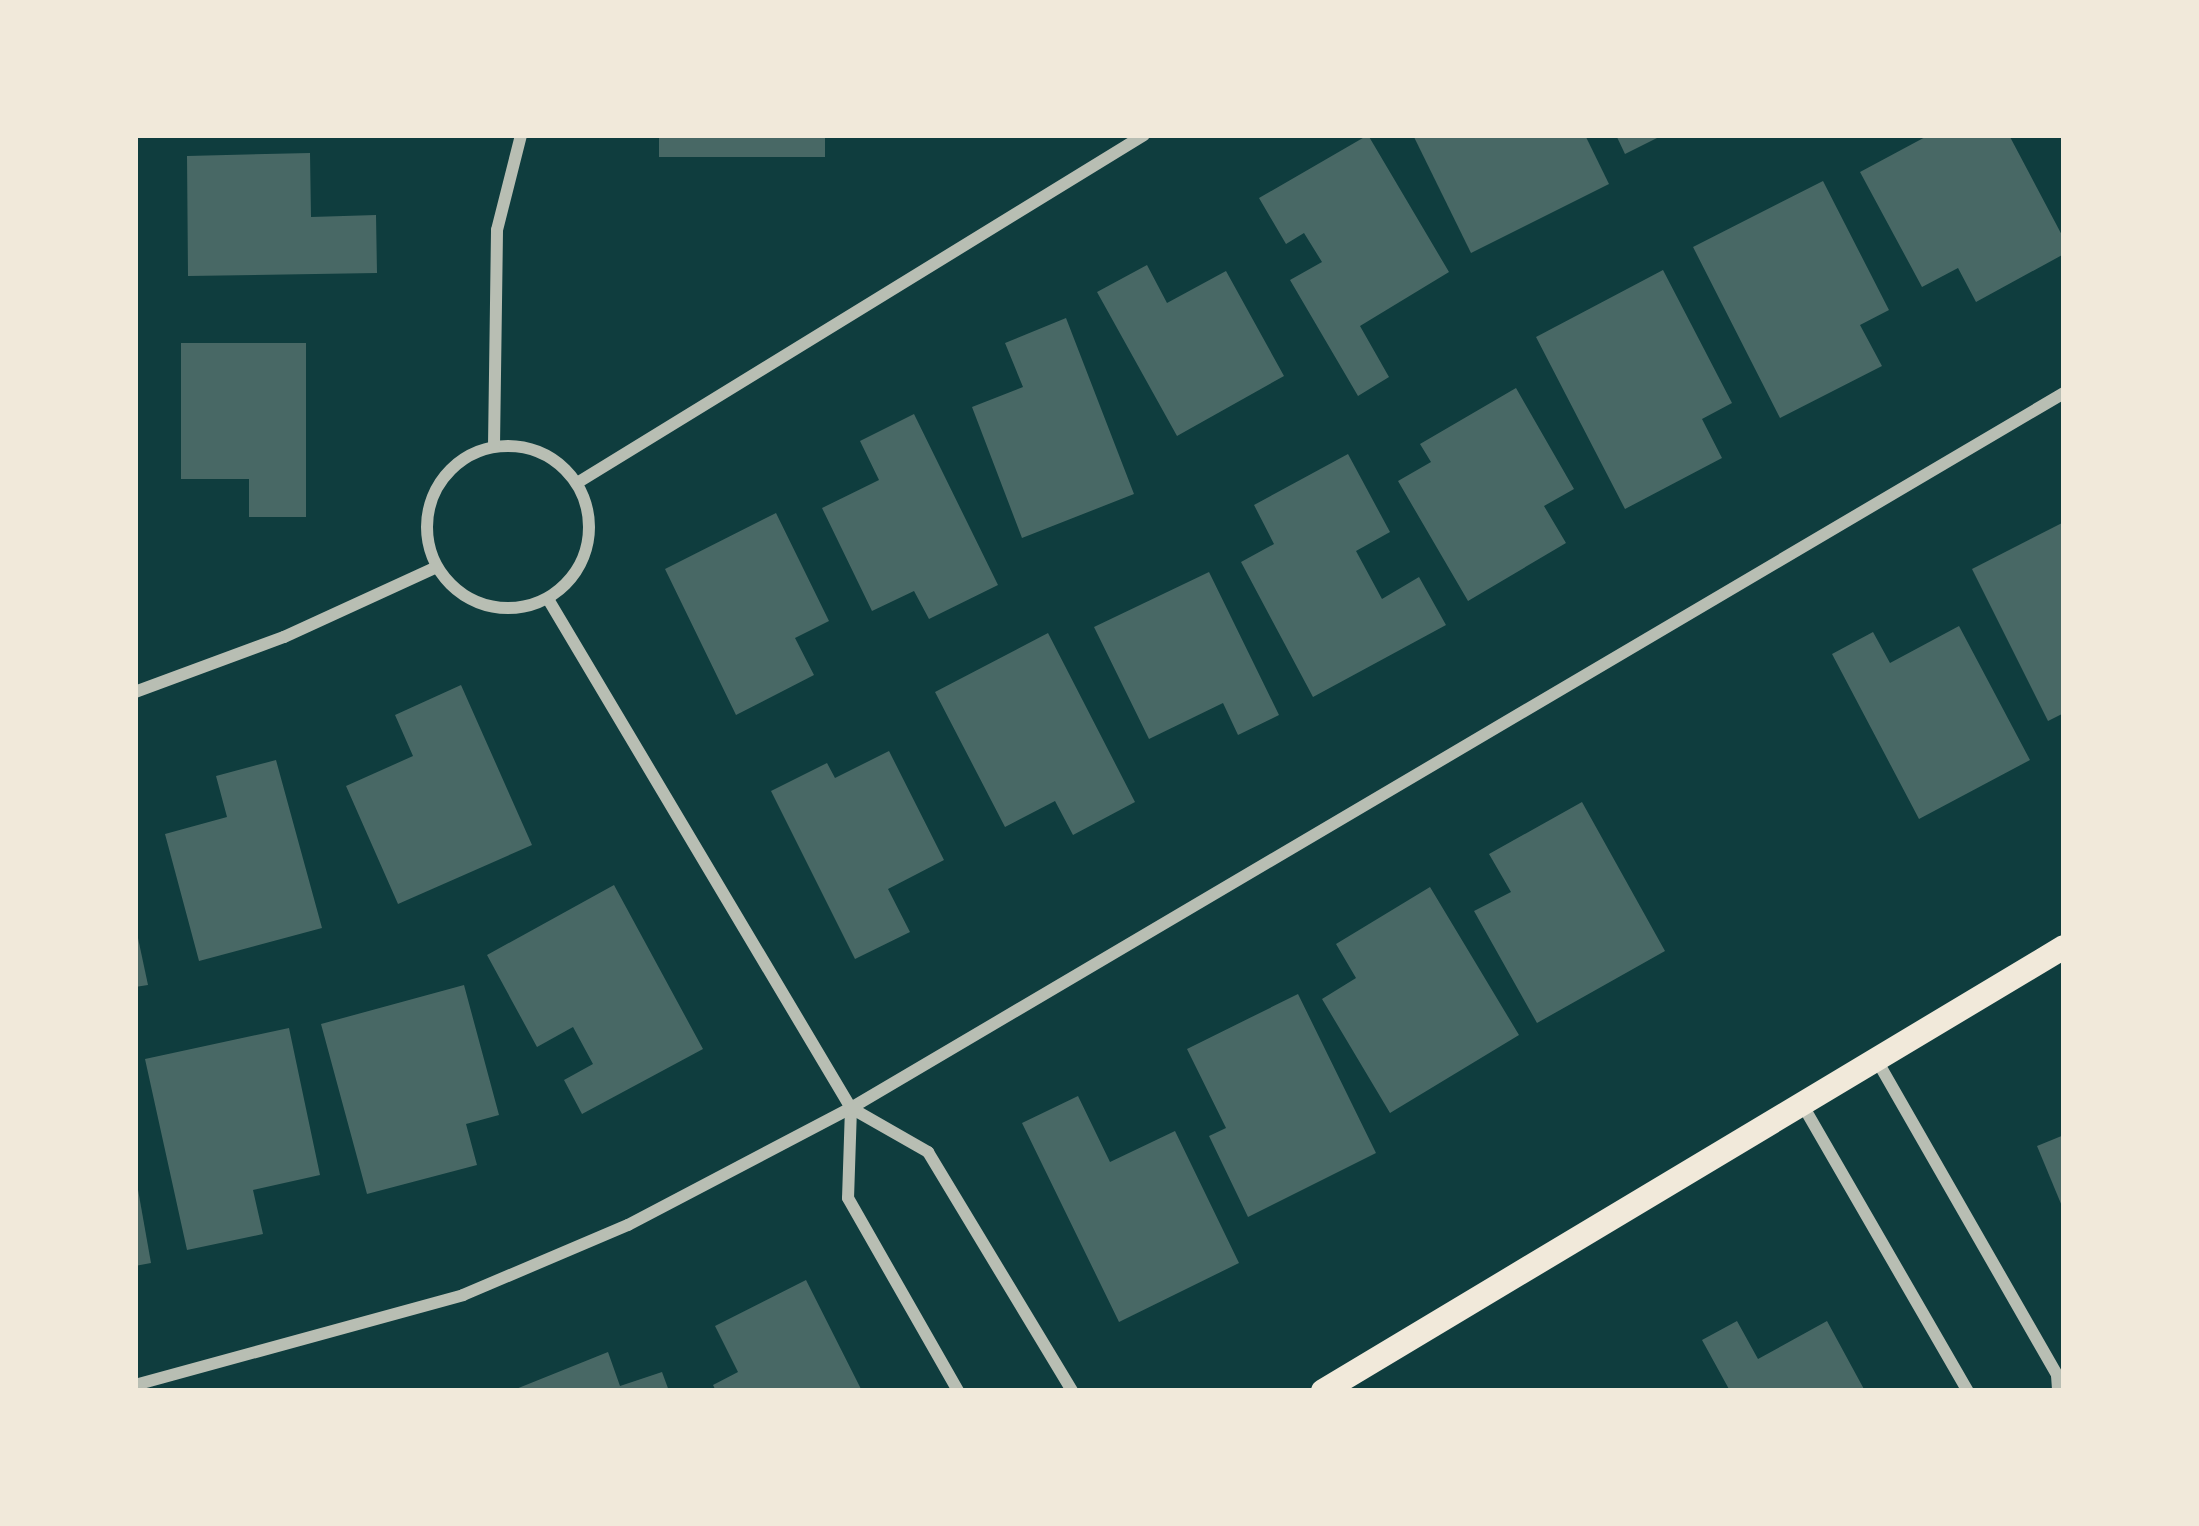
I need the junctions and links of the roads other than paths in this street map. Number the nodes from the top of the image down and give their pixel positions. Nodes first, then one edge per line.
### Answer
1 (521, 135) edge
2 (1144, 135) edge
3 (2064, 393) edge
4 (494, 446) junction
5 (577, 483) junction
6 (437, 567) junction
7 (548, 599) junction
8 (135, 692) edge
9 (2064, 947) edge
10 (1875, 1057) junction
11 (1802, 1103) junction
12 (851, 1108) junction
13 (135, 1385) edge
14 (958, 1391) edge
15 (1072, 1391) edge
16 (1322, 1391) edge
17 (1968, 1391) edge
18 (2058, 1391) edge

1 - 4 street
2 - 5 street
3 - 12 street
4 - 5 street
4 - 6 street
5 - 7 street
6 - 7 street
6 - 8 street
7 - 12 street
9 - 10 main road
10 - 11 main road
10 - 18 street
11 - 16 main road
11 - 17 street
12 - 13 street
12 - 14 street
12 - 15 street

